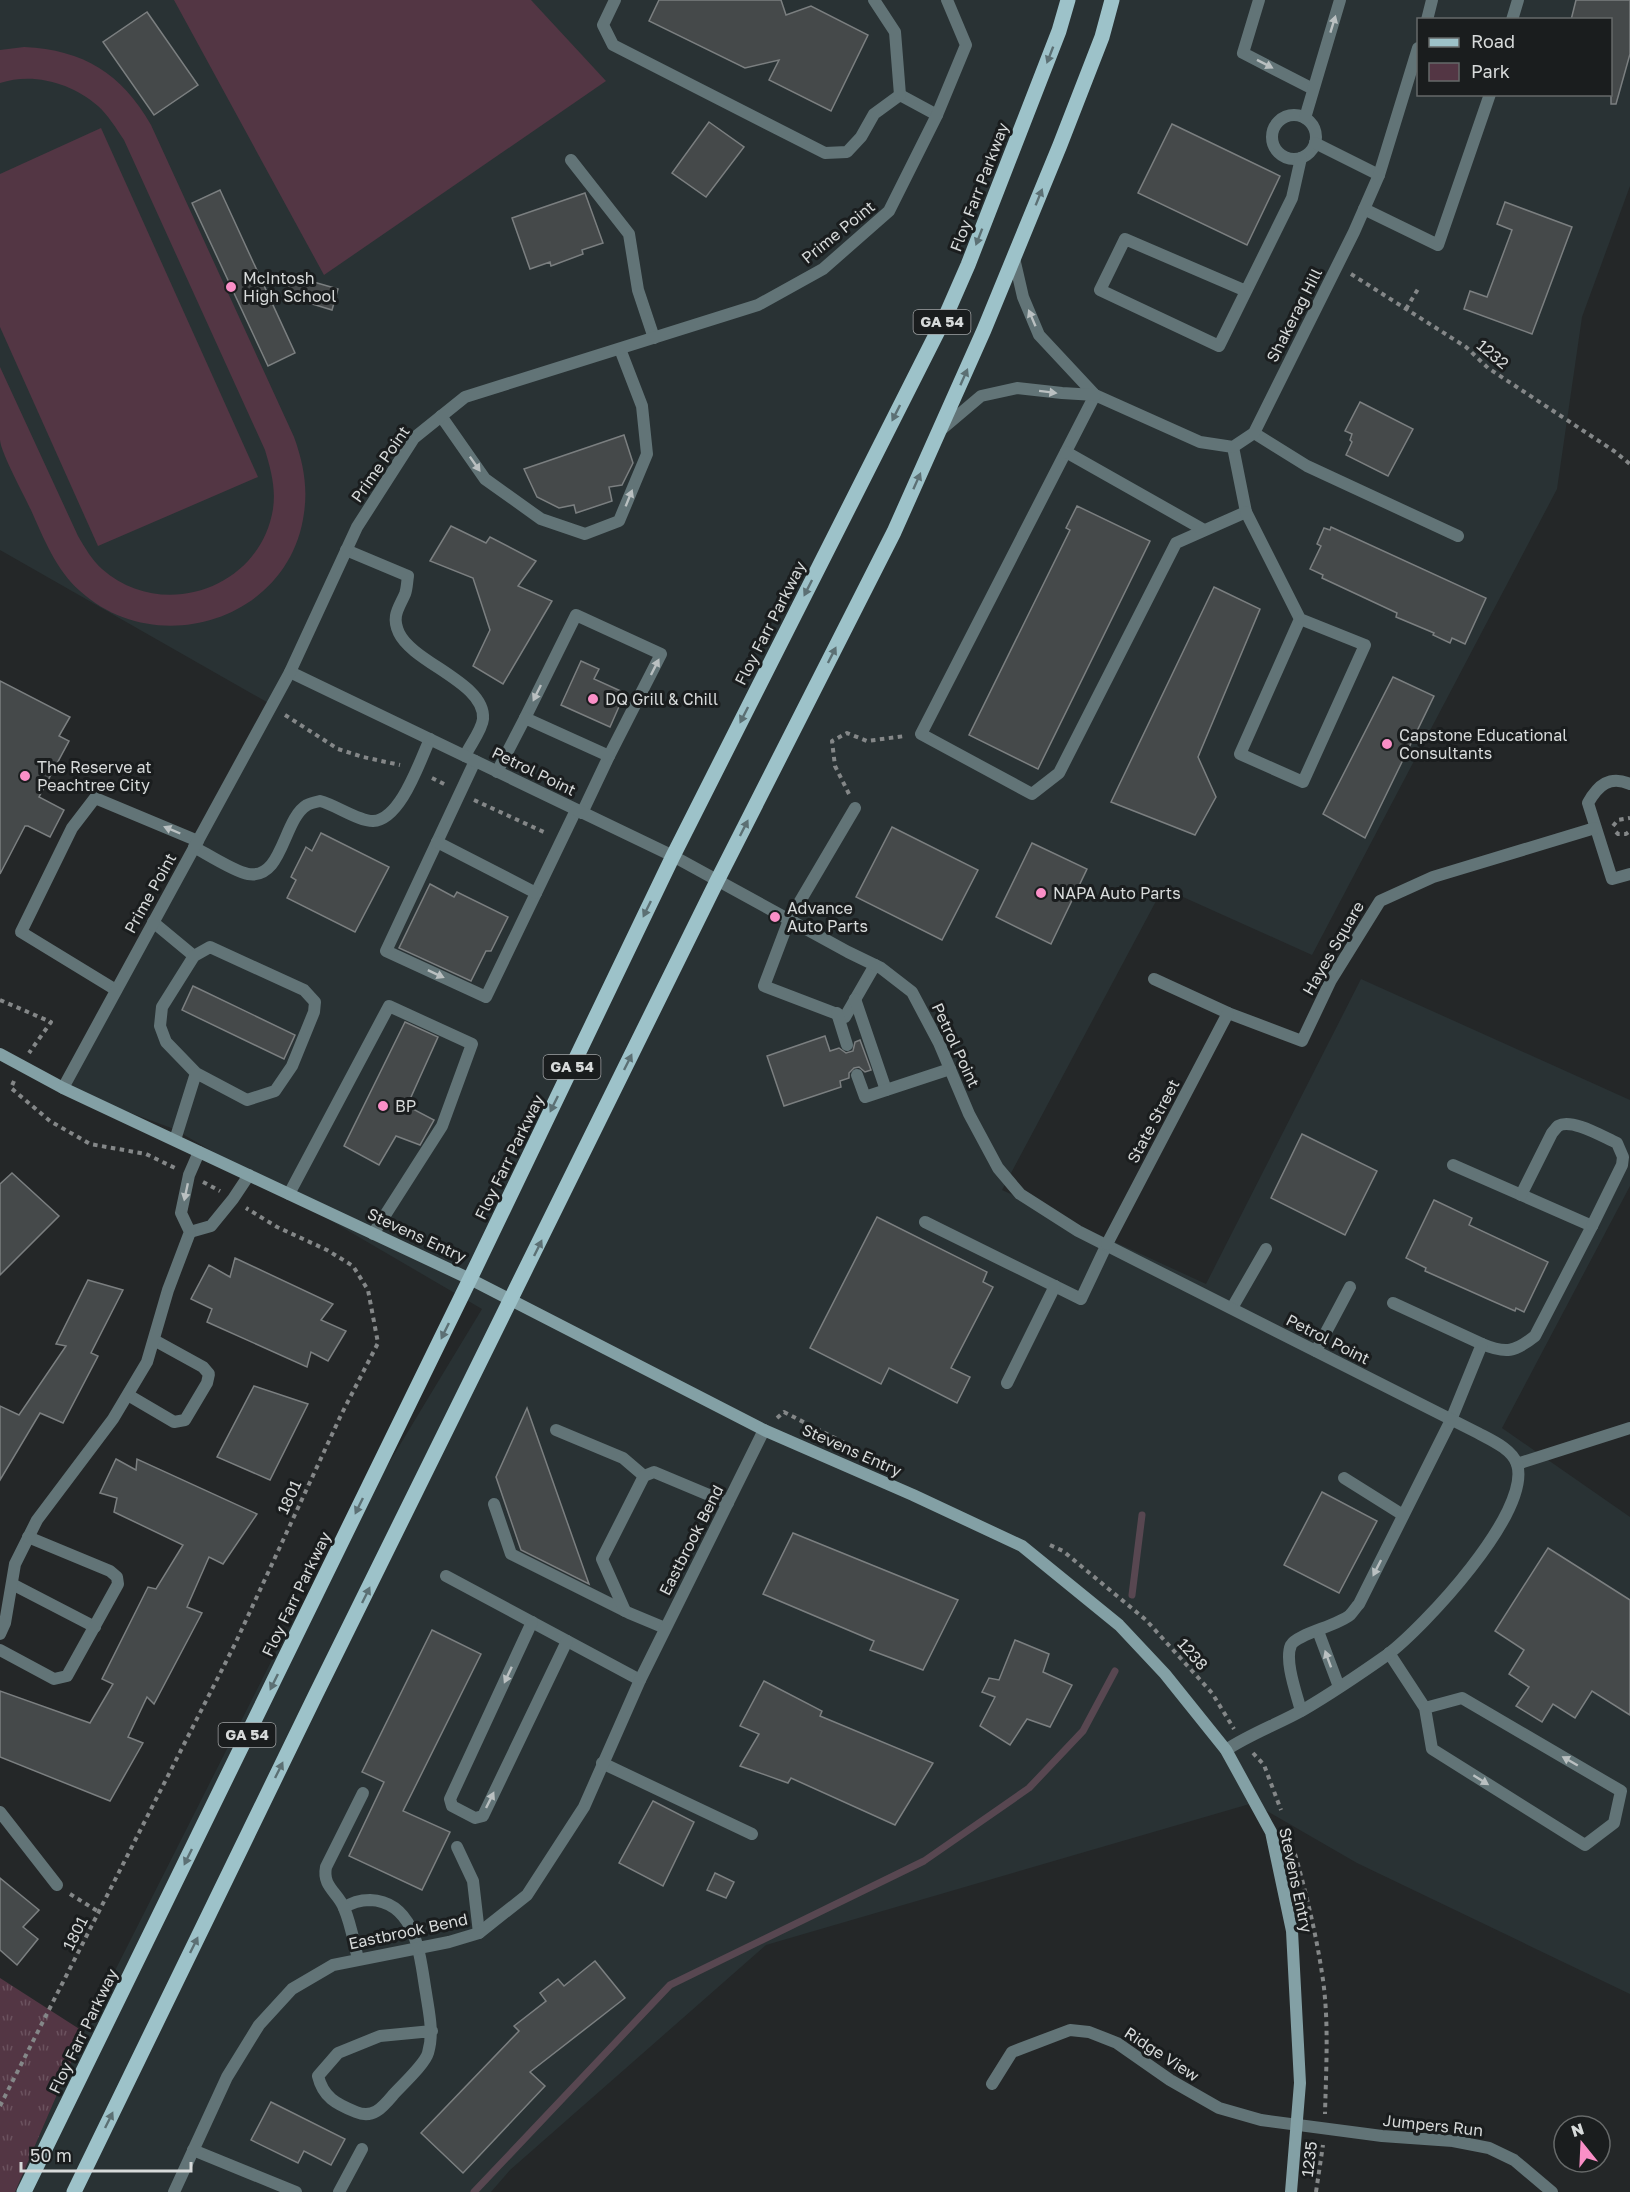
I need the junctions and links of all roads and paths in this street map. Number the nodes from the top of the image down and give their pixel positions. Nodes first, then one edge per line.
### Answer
1 (615, 0) edge
2 (874, 0) edge
3 (947, 0) edge
4 (1068, 0) edge
5 (1112, 0) edge
6 (1259, 0) edge
7 (1340, 0) edge
8 (1432, 0) edge
9 (1518, 0) edge
10 (1427, 18) edge
11 (1513, 18) edge
12 (1417, 54) edge
13 (1312, 89) junction
14 (900, 95) junction
15 (1489, 96) edge
16 (937, 115) junction
17 (1305, 118) junction
18 (1316, 143) junction
19 (1300, 158) junction
20 (571, 160) dead end
21 (1379, 176) junction
22 (1364, 209) junction
23 (1014, 258) junction
24 (1337, 266) junction
25 (1418, 289) dead end
26 (1246, 291) junction
27 (1406, 309) junction
28 (654, 338) junction
29 (620, 349) junction
30 (1095, 394) junction
31 (441, 416) junction
32 (940, 430) junction
33 (1254, 433) junction
34 (1233, 447) junction
35 (1066, 452) junction
36 (1630, 464) edge
37 (1246, 512) junction
38 (1204, 530) junction
39 (1458, 536) dead end
40 (346, 550) junction
41 (1300, 619) junction
42 (290, 672) junction
43 (272, 705) junction
44 (525, 718) junction
45 (921, 734) junction
46 (430, 739) junction
47 (609, 756) junction
48 (470, 758) junction
49 (416, 769) junction
50 (498, 772) junction
51 (1630, 784) edge
52 (460, 793) junction
53 (855, 808) joint
54 (579, 811) junction
55 (1630, 818) edge
56 (1595, 828) junction
57 (1630, 831) edge
58 (561, 840) junction
59 (437, 842) junction
60 (196, 844) junction
61 (673, 856) junction
62 (1630, 874) edge
63 (717, 880) junction
64 (536, 893) junction
65 (789, 920) junction
66 (153, 922) junction
67 (194, 956) junction
68 (875, 965) junction
69 (1154, 980) dead end
70 (116, 990) junction
71 (855, 999) junction
72 (0, 1000) edge
73 (837, 1013) junction
74 (1228, 1013) junction
75 (846, 1045) dead end
76 (0, 1054) edge
77 (20, 1065) junction
78 (950, 1069) junction
79 (196, 1073) junction
80 (857, 1075) dead end
81 (63, 1088) junction
82 (886, 1090) junction
83 (175, 1140) junction
84 (199, 1152) junction
85 (1453, 1165) dead end
86 (189, 1175) junction
87 (249, 1175) junction
88 (289, 1194) junction
89 (1521, 1195) junction
90 (233, 1200) junction
91 (925, 1222) dead end
92 (1592, 1226) junction
93 (190, 1232) junction
94 (373, 1234) junction
95 (1107, 1244) junction
96 (1266, 1250) dead end
97 (470, 1278) junction
98 (1055, 1286) junction
99 (1350, 1287) dead end
100 (512, 1300) junction
101 (1393, 1304) dead end
102 (1232, 1308) junction
103 (154, 1340) junction
104 (1482, 1344) junction
105 (1316, 1351) junction
106 (1007, 1383) dead end
107 (128, 1395) junction
108 (1451, 1419) junction
109 (1630, 1428) edge
110 (556, 1430) dead end
111 (764, 1430) junction
112 (864, 1453) dead end
113 (1517, 1464) junction
114 (644, 1476) junction
115 (1344, 1478) dead end
116 (728, 1503) junction
117 (494, 1504) dead end
118 (1403, 1515) junction
119 (28, 1537) junction
120 (1042, 1541) dead end
121 (447, 1576) dead end
122 (12, 1584) junction
123 (626, 1611) junction
124 (532, 1622) junction
125 (95, 1627) junction
126 (665, 1628) junction
127 (1318, 1631) junction
128 (0, 1634) edge
129 (567, 1641) junction
130 (0, 1650) edge
131 (1389, 1653) junction
132 (640, 1680) junction
133 (1339, 1688) junction
134 (1425, 1708) junction
135 (1302, 1711) junction
136 (1241, 1740) junction
137 (1226, 1750) junction
138 (602, 1763) junction
139 (363, 1793) dead end
140 (0, 1812) edge
141 (1284, 1819) dead end
142 (752, 1834) dead end
143 (457, 1848) dead end
144 (1295, 1852) dead end
145 (57, 1885) joint
146 (344, 1908) junction
147 (99, 1912) junction
148 (479, 1933) junction
149 (419, 1948) junction
150 (358, 1959) junction
151 (432, 2031) junction
152 (992, 2084) dead end
153 (0, 2106) edge
154 (1298, 2124) junction
155 (1325, 2128) junction
156 (362, 2149) dead end
157 (193, 2150) junction
158 (24, 2192) edge
159 (74, 2192) edge
160 (174, 2192) edge
161 (296, 2192) edge
162 (339, 2192) edge
163 (1291, 2192) edge
164 (1316, 2192) edge
165 (1552, 2192) edge

1 - 14 street
2 - 14 street
3 - 16 street, Prime Point
4 -> 61 main road, Floy Farr Parkway / GA 54
23 -> 5 main road, GA 54
6 -> 13 street
13 -> 7 street
8 - 10 street
9 - 11 street
12 - 21 street, Shakerag Hill
13 - 17 street
14 - 16 street
15 - 22 street
16 - 28 street, Prime Point
17 - 18 street
17 - 19 street
18 - 19 street
18 - 21 street
19 - 26 street
20 - 28 street
21 - 22 street, Shakerag Hill
22 - 24 street, Shakerag Hill
30 -> 23 street
32 -> 23 main road, GA 54
24 - 27 path, 1232
24 - 33 street, Shakerag Hill
25 - 27 path
26 - 26 street
27 - 36 path, 1232
28 - 29 street, Prime Point
29 - 31 street, Prime Point
31 -> 29 street
32 -> 30 street
30 - 34 street
30 - 35 street
31 - 40 street, Prime Point
63 -> 32 main road, GA 54
33 - 34 street, Shakerag Hill
33 - 39 street
34 - 37 street
35 - 38 street
35 - 45 street
37 - 38 street
37 - 41 street
38 - 45 street
40 - 42 street, Prime Point
40 - 48 street
41 - 41 street
42 - 43 street, Prime Point
42 - 46 street, Petrol Point
43 - 49 path
43 - 60 street, Prime Point
44 - 47 street
47 -> 44 street
44 - 50 street
45 - 53 path
46 - 48 street, Petrol Point
46 - 49 street
47 - 54 street
48 - 50 street, Petrol Point
48 - 52 street
49 - 52 path
49 - 60 street
50 - 54 street, Petrol Point
51 - 56 street
52 - 58 path
52 - 59 street
53 - 65 street
54 - 58 street
54 - 61 street, Petrol Point
55 - 57 path
56 - 62 street
56 - 74 street, Hayes Square
58 - 64 street
59 - 64 street
59 -> 64 street
60 - 66 street, Prime Point
60 -> 70 street
61 - 63 street, Petrol Point
61 -> 97 main road, Floy Farr Parkway / GA 54
63 - 65 street, Petrol Point
100 -> 63 main road, GA 54
65 - 68 street, Petrol Point
65 - 73 street
66 - 67 street
66 - 70 street, Prime Point
67 - 79 street
67 - 79 street
68 - 71 street
68 - 78 street, Petrol Point
69 - 74 street, Hayes Square
70 - 81 street, Prime Point
71 - 73 street
71 - 82 street
72 - 77 path
73 - 75 street
74 - 95 street, State Street
76 - 77 street, Stevens Entry
77 - 81 street, Stevens Entry
77 - 86 path, 1801
78 - 82 street
78 - 95 street, Petrol Point
79 - 83 street
80 - 82 street
81 - 83 street, Stevens Entry
83 - 84 street, Stevens Entry
84 - 86 street
84 - 87 street, Stevens Entry
85 - 89 street
86 - 90 path, 1801
86 -> 93 street
87 - 88 street, Stevens Entry
87 - 90 street
88 - 94 street, Stevens Entry
88 - 94 street
89 - 92 street
89 - 92 street
90 - 93 street
90 - 147 path, 1801
91 - 98 street
92 - 104 street
93 - 103 street
94 - 97 street, Stevens Entry
95 - 98 street, State Street
95 - 102 street, Petrol Point
96 - 102 street
97 - 100 street, Stevens Entry
97 -> 158 main road, Floy Farr Parkway / GA 54
98 - 106 street
99 - 105 street
100 - 111 street, Stevens Entry
159 -> 100 main road, GA 54
101 - 104 street
102 - 105 street, Petrol Point
103 - 107 street
103 - 107 street
104 - 108 street
105 - 108 street, Petrol Point
107 - 119 street
108 - 113 street, Petrol Point
108 - 118 street
109 - 113 street
110 - 114 street
111 - 112 path
111 - 116 street, Eastbrook Bend
111 - 137 street, Stevens Entry
113 - 131 street
114 - 116 street
114 - 123 street
115 - 118 street
116 - 126 street, Eastbrook Bend
117 - 123 street
118 -> 127 street
119 - 122 street
119 - 125 street
120 - 136 path, 1238
121 - 124 street
122 - 125 street
122 - 128 street
123 - 126 street
124 - 129 street
124 -> 129 street
125 - 130 street
126 - 132 street, Eastbrook Bend
133 -> 127 street
127 - 135 street
129 - 132 street
131 - 133 street
131 - 134 street
132 - 138 street, Eastbrook Bend
133 - 135 street
134 -> 134 street
135 - 136 street
136 - 137 street
136 - 141 path, 1238
137 - 154 street, Stevens Entry
138 - 142 street
138 - 148 street, Eastbrook Bend
139 - 146 street
140 - 145 street
143 - 148 street
144 - 155 path
145 - 147 path
146 - 149 street
146 - 150 street
147 - 153 path, 1801
148 - 149 street, Eastbrook Bend
149 - 150 street, Eastbrook Bend
149 - 151 street
150 - 157 street, Eastbrook Bend
151 - 151 street
152 - 154 street, Ridge View
154 - 155 street, Jumpers Run
154 - 163 street, Stevens Entry
155 - 164 path, 1235
155 - 165 street, Jumpers Run
156 - 162 street
157 - 160 street, Eastbrook Bend
157 - 161 street

